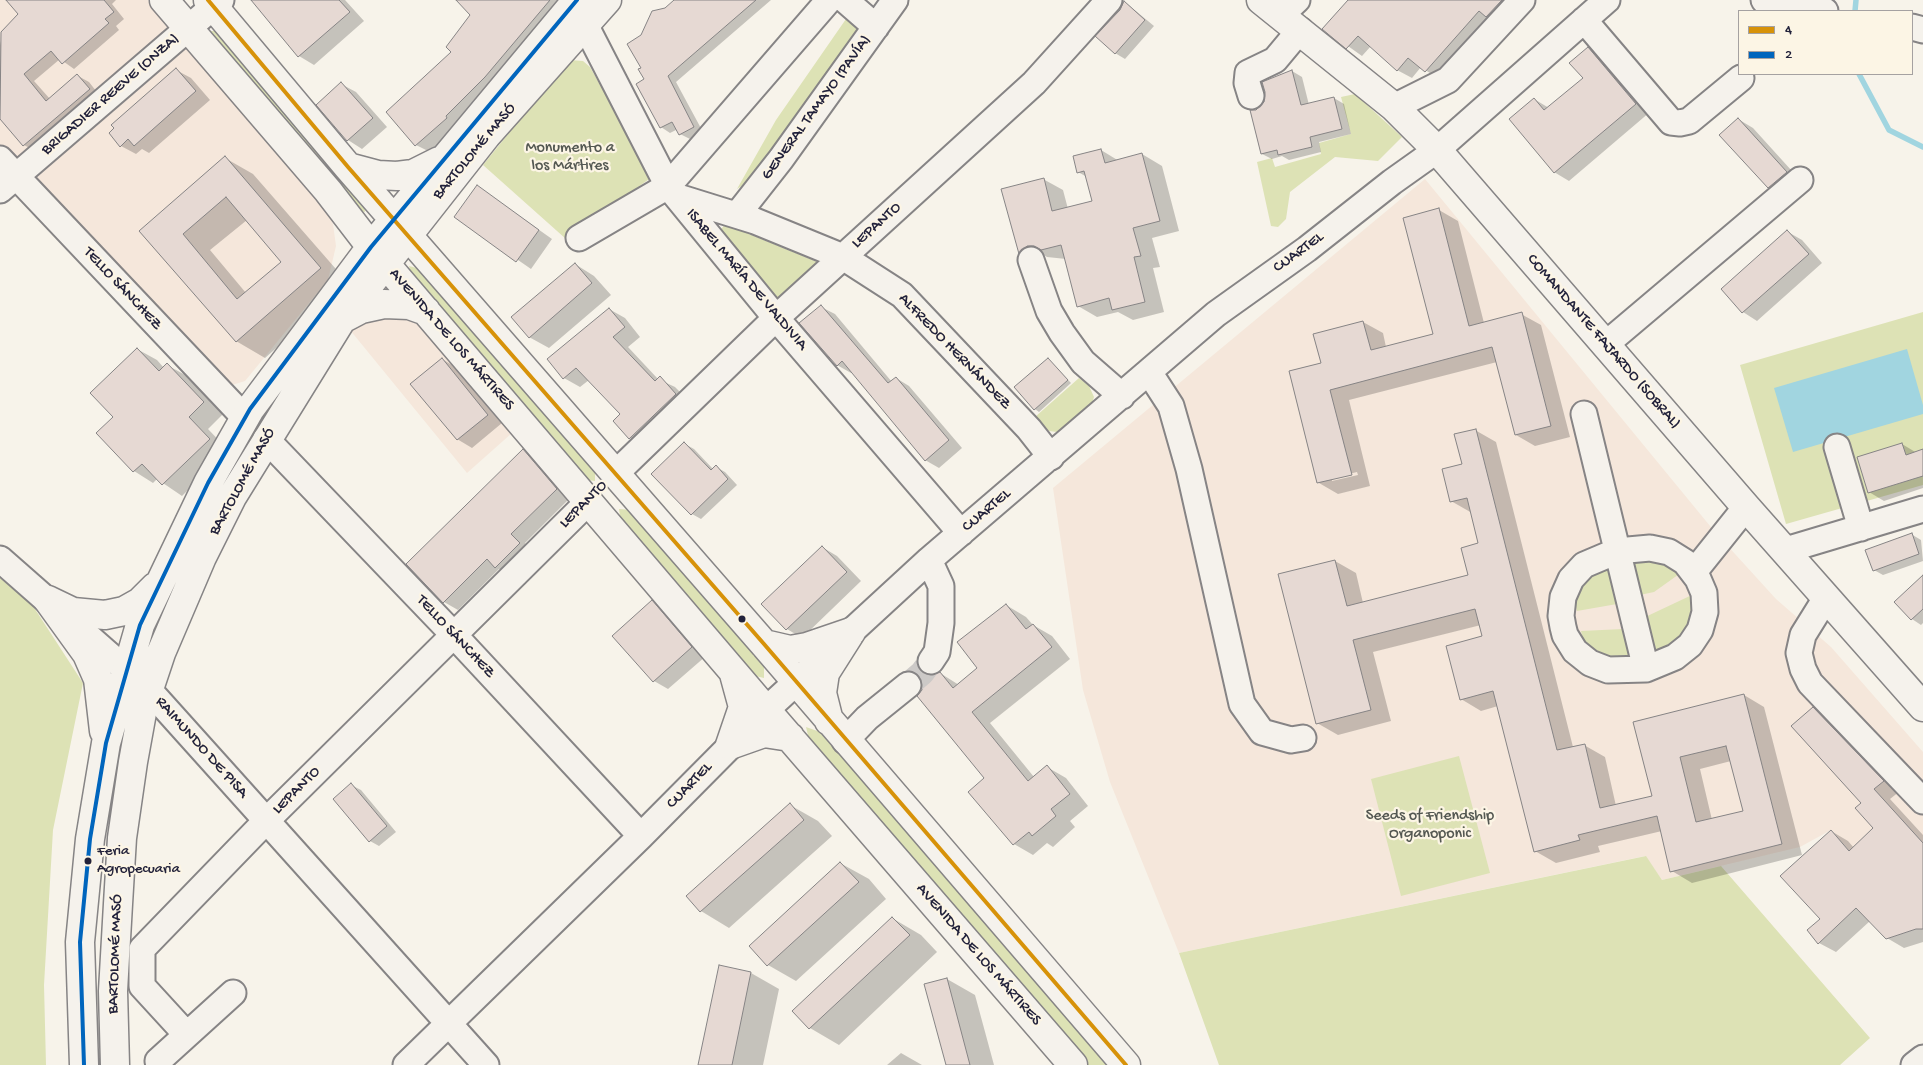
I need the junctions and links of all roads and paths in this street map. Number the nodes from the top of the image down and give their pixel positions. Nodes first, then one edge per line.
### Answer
1 (164, 0) edge
2 (608, 0) edge
3 (829, 0) edge
4 (844, 0) edge
5 (896, 0) edge
6 (1109, 0) edge
7 (1522, 0) edge
8 (1607, 0) edge
9 (1764, 0) edge
10 (214, 2) edge
11 (577, 7) edge
12 (1819, 10) edge
13 (1285, 11) edge
14 (1584, 20) junction
15 (876, 27) junction
16 (188, 29) junction
17 (1741, 78) dead end
18 (1251, 96) dead end
19 (1394, 107) junction
20 (1437, 150) junction
21 (442, 159) junction
22 (348, 167) junction
23 (5, 175) edge
24 (1800, 180) dead end
25 (328, 191) junction
26 (673, 192) junction
27 (432, 204) junction
28 (736, 215) junction
29 (401, 227) junction
30 (579, 238) dead end
31 (378, 255) junction
32 (843, 257) junction
33 (1032, 260) dead end
34 (441, 273) junction
35 (340, 290) junction
36 (426, 311) junction
37 (342, 318) junction
38 (776, 318) junction
39 (1606, 344) junction
40 (1149, 372) junction
41 (1122, 396) junction
42 (1584, 414) dead end
43 (245, 418) junction
44 (266, 440) junction
45 (1837, 446) dead end
46 (1051, 457) junction
47 (616, 474) junction
48 (589, 501) junction
49 (1746, 507) junction
50 (1923, 510) edge
51 (1861, 528) junction
52 (961, 533) junction
53 (1786, 550) junction
54 (1617, 551) junction
55 (0, 559) edge
56 (929, 560) junction
57 (1694, 572) junction
58 (160, 582) junction
59 (1826, 598) junction
60 (48, 600) junction
61 (851, 632) junction
62 (453, 634) junction
63 (764, 644) junction
64 (931, 661) tunnel mouth
65 (732, 668) junction
66 (1646, 669) junction
67 (126, 671) junction
68 (797, 682) junction
69 (908, 685) tunnel mouth
70 (149, 690) junction
71 (1923, 707) edge
72 (766, 710) junction
73 (837, 732) junction
74 (790, 737) junction
75 (1303, 738) dead end
76 (106, 743) junction
77 (730, 745) junction
78 (1923, 801) edge
79 (266, 821) junction
80 (641, 836) junction
81 (233, 993) dead end
82 (449, 1024) junction
83 (186, 1034) junction
84 (1923, 1058) edge
85 (158, 1060) dead end
86 (84, 1065) edge
87 (115, 1065) edge
88 (406, 1065) edge
89 (486, 1065) edge
90 (1073, 1065) edge
91 (1126, 1065) edge
92 (1914, 1065) edge

1 - 16 main road, AVENIDA DE LOS MÁRTIRES
2 - 11 main road, BARTOLOMÉ MASÓ
3 - 26 street
4 - 15 street
5 - 15 street, GENERAL TAMAYO (PAVÍA)
6 - 32 street, LEPANTO
7 - 19 street
8 - 14 street, CUARTEL
9 - 12 street
10 - 16 street, BRIGADIER REEVE (ONZA)
10 - 22 main road
11 - 21 main road, BARTOLOMÉ MASÓ
11 - 26 street, ISABEL MARÍA DE VALDIVIA
11 - 27 main road, BARTOLOMÉ MASÓ
13 - 18 street
13 - 19 main road, COMANDANTE FAJARDO (SOBRAL)
14 - 17 street
14 - 20 street, CUARTEL
15 - 28 street, GENERAL TAMAYO (PAVÍA)
16 - 23 street, BRIGADIER REEVE (ONZA)
16 - 25 main road, AVENIDA DE LOS MÁRTIRES
19 - 20 main road, COMANDANTE FAJARDO (SOBRAL)
20 - 39 main road, COMANDANTE FAJARDO (SOBRAL)
20 - 40 street, CUARTEL
21 - 22 main road
21 - 29 main road, BARTOLOMÉ MASÓ
22 - 29 main road
23 - 43 street, TELLO SÁNCHEZ
24 - 39 street
25 - 31 main road, AVENIDA DE LOS MÁRTIRES
25 - 35 main road
26 - 28 street, ALFREDO HERNÁNDEZ
26 - 30 street
26 - 38 street, ISABEL MARÍA DE VALDIVIA
27 - 29 main road, BARTOLOMÉ MASÓ
27 - 34 main road
28 - 32 street, ALFREDO HERNÁNDEZ
29 - 31 main road, BARTOLOMÉ MASÓ
29 - 34 main road
31 - 35 main road, BARTOLOMÉ MASÓ
31 - 36 main road, AVENIDA DE LOS MÁRTIRES
31 - 37 main road, BARTOLOMÉ MASÓ
32 - 38 street, LEPANTO
32 - 46 street, ALFREDO HERNÁNDEZ
33 - 41 street
34 - 47 main road
35 - 43 main road, BARTOLOMÉ MASÓ
36 - 37 main road
36 - 48 main road, AVENIDA DE LOS MÁRTIRES
37 - 44 main road, BARTOLOMÉ MASÓ
38 - 47 street, LEPANTO
38 - 52 street, ISABEL MARÍA DE VALDIVIA
39 - 49 main road, COMANDANTE FAJARDO (SOBRAL)
40 - 41 street, CUARTEL
40 - 75 street
41 - 46 street, CUARTEL
42 - 54 street
43 - 58 main road, BARTOLOMÉ MASÓ
44 - 62 street, TELLO SÁNCHEZ
44 - 70 main road, BARTOLOMÉ MASÓ
45 - 51 street
46 - 52 street, CUARTEL
47 - 48 main road, LEPANTO
47 - 63 main road
48 - 62 street, LEPANTO
48 - 65 main road, AVENIDA DE LOS MÁRTIRES
49 - 53 main road, COMANDANTE FAJARDO (SOBRAL)
49 - 57 street
50 - 51 street
51 - 53 street
52 - 56 street, CUARTEL
53 - 59 main road, COMANDANTE FAJARDO (SOBRAL)
54 - 57 street
54 - 66 street
54 - 66 street
55 - 60 street, RAIMUNDO DE PISA
56 - 61 street, CUARTEL
56 - 64 street
57 - 66 street
58 - 60 main road
58 - 67 main road, BARTOLOMÉ MASÓ
59 - 71 main road, COMANDANTE FAJARDO (SOBRAL)
59 - 78 street
60 - 67 street, RAIMUNDO DE PISA
60 - 76 main road
61 - 63 main road
61 - 68 street, CUARTEL
61 - 73 main road
62 - 79 street, LEPANTO
62 - 80 street, TELLO SÁNCHEZ
63 - 68 main road
65 - 72 main road, AVENIDA DE LOS MÁRTIRES
65 - 77 main road
67 - 70 street, RAIMUNDO DE PISA
67 - 76 main road, BARTOLOMÉ MASÓ
68 - 72 street, CUARTEL
68 - 73 main road
69 - 73 street
70 - 79 street, RAIMUNDO DE PISA
70 - 87 main road, BARTOLOMÉ MASÓ
72 - 74 main road, AVENIDA DE LOS MÁRTIRES
72 - 77 street, CUARTEL
73 - 91 main road
74 - 77 main road
74 - 90 main road, AVENIDA DE LOS MÁRTIRES
76 - 86 main road, BARTOLOMÉ MASÓ
77 - 80 street, CUARTEL
79 - 82 street, RAIMUNDO DE PISA
79 - 83 street, LEPANTO
80 - 82 street, CUARTEL
81 - 83 street
82 - 88 street, CUARTEL
82 - 89 street, RAIMUNDO DE PISA
83 - 85 street
84 - 92 street

